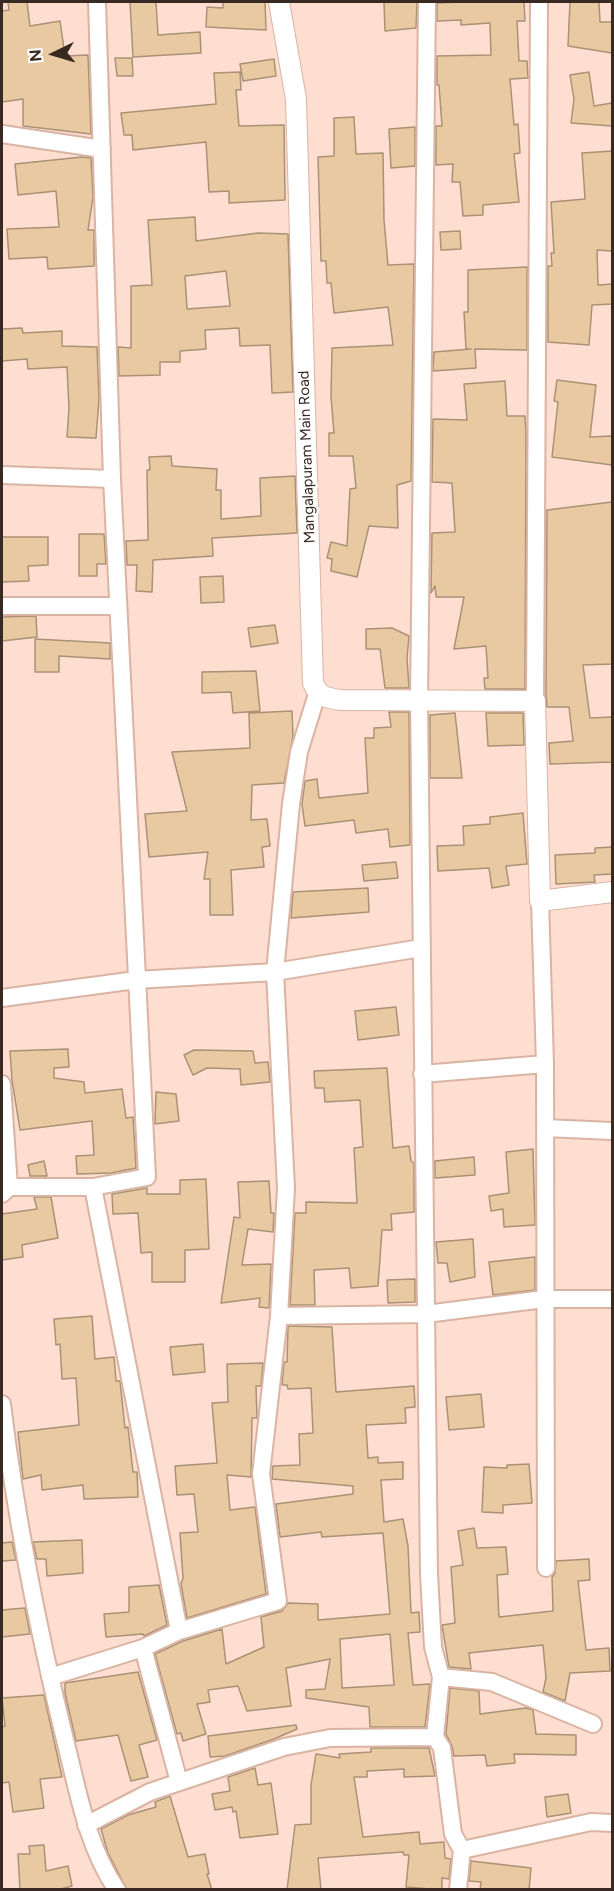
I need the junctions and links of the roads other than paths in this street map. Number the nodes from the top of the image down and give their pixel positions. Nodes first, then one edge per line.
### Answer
1 (97, 2) edge
2 (279, 2) edge
3 (427, 2) edge
4 (539, 2) edge
5 (2, 134) edge
6 (102, 149) junction
7 (2, 476) edge
8 (112, 479) junction
9 (2, 606) edge
10 (118, 606) junction
11 (317, 694) junction
12 (419, 701) junction
13 (535, 701) junction
14 (612, 892) edge
15 (540, 901) junction
16 (421, 948) junction
17 (275, 972) junction
18 (136, 980) junction
19 (2, 998) edge
20 (545, 1064) junction
21 (422, 1074) junction
22 (2, 1084) edge
23 (545, 1128) junction
24 (612, 1131) edge
25 (93, 1187) junction
26 (5, 1191) edge
27 (544, 1299) junction
28 (612, 1299) edge
29 (426, 1314) junction
30 (279, 1316) junction
31 (2, 1404) edge
32 (546, 1568) dead end
33 (178, 1631) junction
34 (143, 1648) junction
35 (50, 1677) junction
36 (441, 1677) junction
37 (593, 1724) dead end
38 (435, 1737) junction
39 (179, 1782) junction
40 (612, 1822) edge
41 (86, 1825) junction
42 (462, 1850) junction
43 (117, 1890) edge
44 (458, 1890) edge

1 - 6 street
2 - 11 street, Mangalapuram Main Road
3 - 12 street
4 - 13 street
5 - 6 street
6 - 8 street
7 - 8 street
8 - 10 street
9 - 10 street
10 - 18 street
11 - 12 street
11 - 17 street
12 - 13 street
12 - 16 street
13 - 15 street
14 - 15 street
15 - 20 street
16 - 17 street
16 - 21 street
17 - 18 street
17 - 30 street
18 - 19 street
18 - 25 street
20 - 21 street
20 - 23 street
21 - 29 street
22 - 26 street
23 - 24 street
23 - 27 street
25 - 26 street
25 - 33 street
27 - 28 street
27 - 29 street
27 - 32 street
29 - 30 street
29 - 36 street
30 - 33 street
31 - 35 street
33 - 34 street
34 - 35 street
34 - 39 street
35 - 41 street
36 - 37 street
36 - 38 street
38 - 39 street
38 - 42 street
39 - 41 street
40 - 42 street
41 - 43 street
42 - 44 street

